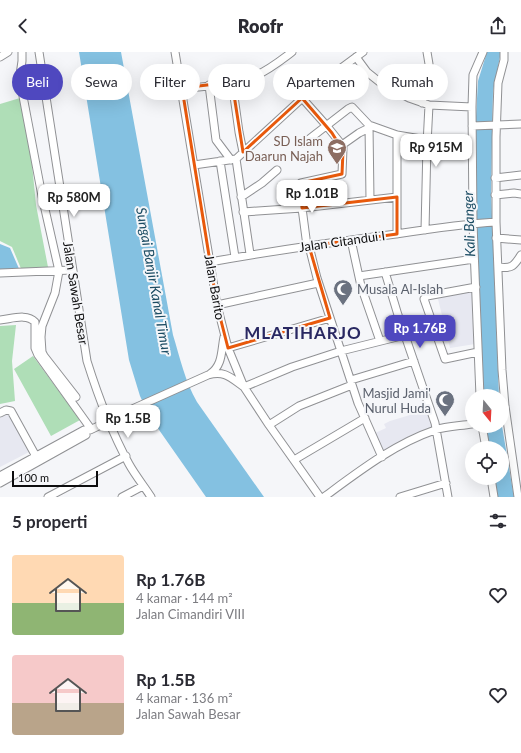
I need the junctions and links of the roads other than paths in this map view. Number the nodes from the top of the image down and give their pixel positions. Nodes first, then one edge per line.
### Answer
1 (8, 52) edge
2 (22, 52) edge
3 (38, 52) edge
4 (175, 52) edge
5 (292, 52) edge
6 (363, 52) edge
7 (427, 52) edge
8 (504, 52) edge
9 (481, 53) edge
10 (0, 57) edge
11 (356, 57) junction
12 (177, 64) edge
13 (347, 64) edge
14 (265, 71) edge
15 (208, 85) edge
16 (200, 86) edge
17 (184, 100) edge
18 (210, 100) edge
19 (235, 100) edge
20 (300, 100) edge
21 (304, 100) edge
22 (422, 103) junction
23 (429, 105) junction
24 (472, 107) junction
25 (521, 124) edge
26 (495, 125) junction
27 (326, 126) junction
28 (369, 126) junction
29 (473, 126) junction
30 (397, 135) junction
31 (427, 140) junction
32 (304, 143) dead end
33 (342, 145) junction
34 (243, 152) junction
35 (233, 159) junction
36 (220, 161) junction
37 (194, 164) junction
38 (277, 170) dead end
39 (521, 175) edge
40 (495, 178) junction
41 (521, 194) edge
42 (495, 195) junction
43 (241, 197) junction
44 (396, 197) junction
45 (370, 200) junction
46 (302, 208) junction
47 (244, 212) junction
48 (494, 222) junction
49 (474, 224) junction
50 (425, 230) junction
51 (397, 234) junction
52 (496, 238) junction
53 (351, 240) junction
54 (521, 240) edge
55 (308, 246) junction
56 (250, 254) junction
57 (521, 255) edge
58 (235, 257) junction
59 (474, 259) junction
60 (210, 262) junction
61 (498, 267) junction
62 (72, 270) junction
63 (59, 271) junction
64 (386, 272) junction
65 (0, 274) edge
66 (359, 276) junction
67 (318, 283) junction
68 (476, 287) junction
69 (217, 305) junction
70 (330, 318) junction
71 (0, 320) edge
72 (405, 335) junction
73 (224, 337) junction
74 (380, 341) junction
75 (228, 348) junction
76 (341, 351) junction
77 (478, 352) junction
78 (414, 361) junction
79 (208, 375) junction
80 (352, 383) junction
81 (244, 387) junction
82 (480, 389) edge
83 (76, 397) dead end
84 (104, 410) junction
85 (0, 413) edge
86 (124, 413) junction
87 (365, 418) junction
88 (111, 424) junction
89 (269, 425) junction
90 (465, 425) edge
91 (90, 430) junction
92 (437, 430) junction
93 (126, 456) junction
94 (382, 457) junction
95 (37, 459) junction
96 (294, 460) junction
97 (0, 476) edge
98 (0, 483) edge
99 (446, 483) junction
100 (492, 485) edge
101 (143, 486) junction
102 (48, 497) edge
103 (122, 497) edge
104 (151, 497) edge
105 (320, 497) edge
106 (324, 497) edge
107 (400, 497) edge
108 (448, 497) edge
109 (494, 497) edge
110 (518, 497) edge

1 - 10 street
2 - 63 street
3 - 62 street, Jalan Sawah Besar
4 - 12 street, Jalan Barito
5 - 14 street
6 - 11 street
7 - 22 street
8 - 26 street
9 - 24 street
11 - 13 street
11 - 22 street
15 - 16 street
17 - 37 street, Jalan Barito
18 - 35 street
19 - 34 street
20 - 34 street
21 - 27 street
22 - 23 street
23 - 24 street
23 - 31 street
24 - 29 street
25 - 26 street
26 - 29 street
26 - 40 street
27 - 28 street
27 - 32 street
27 - 33 street
28 - 30 street
28 - 33 street
28 - 45 street
29 - 49 street
30 - 31 street
30 - 44 street
31 - 50 street
33 - 46 street
34 - 35 street
35 - 36 street
35 - 43 street
36 - 37 street
36 - 58 street
37 - 60 street, Jalan Barito
38 - 43 street
39 - 40 street
40 - 42 street
41 - 42 street
42 - 48 street
43 - 47 street
44 - 45 street
44 - 51 street
45 - 46 street
46 - 47 street
46 - 55 street
47 - 56 street
48 - 49 street, Jalan Citandui I
48 - 52 street
49 - 50 street, Jalan Citandui I
49 - 59 street
50 - 51 street, Jalan Citandui I
51 - 53 street, Jalan Citandui I
52 - 54 street
52 - 61 street
53 - 55 street, Jalan Citandui I
53 - 66 street
55 - 56 street, Jalan Citandui I
55 - 67 street
56 - 58 street, Jalan Citandui I
57 - 61 street
58 - 60 street, Jalan Citandui I
59 - 64 street
59 - 68 street
60 - 69 street, Jalan Barito
61 - 110 street
62 - 63 street
62 - 84 street, Jalan Sawah Besar
63 - 65 street
63 - 83 street
64 - 66 street
64 - 72 street
66 - 74 street
67 - 69 street
67 - 70 street
68 - 77 street
68 - 77 street
69 - 73 street, Jalan Barito
70 - 75 street
70 - 76 street
71 - 91 street
72 - 74 street
72 - 78 street
73 - 75 street, Jalan Barito
73 - 79 street
74 - 76 street
75 - 81 street, Jalan Barito
76 - 80 street
76 - 81 street
77 - 82 street
78 - 80 street
78 - 92 street
79 - 81 street
79 - 86 street
80 - 87 street
80 - 89 street
81 - 89 street, Jalan Barito
84 - 86 street
84 - 88 street, Jalan Sawah Besar
85 - 95 street
86 - 88 street
87 - 94 street
87 - 96 street
88 - 91 street
88 - 93 street, Jalan Sawah Besar
89 - 96 street, Jalan Barito
90 - 92 street
91 - 95 street
92 - 94 street
92 - 99 street
93 - 101 street, Jalan Sawah Besar
93 - 102 street
94 - 106 street
95 - 97 street
95 - 98 street
96 - 105 street, Jalan Barito
99 - 107 street
99 - 108 street
100 - 109 street
101 - 103 street
101 - 104 street, Jalan Sawah Besar

